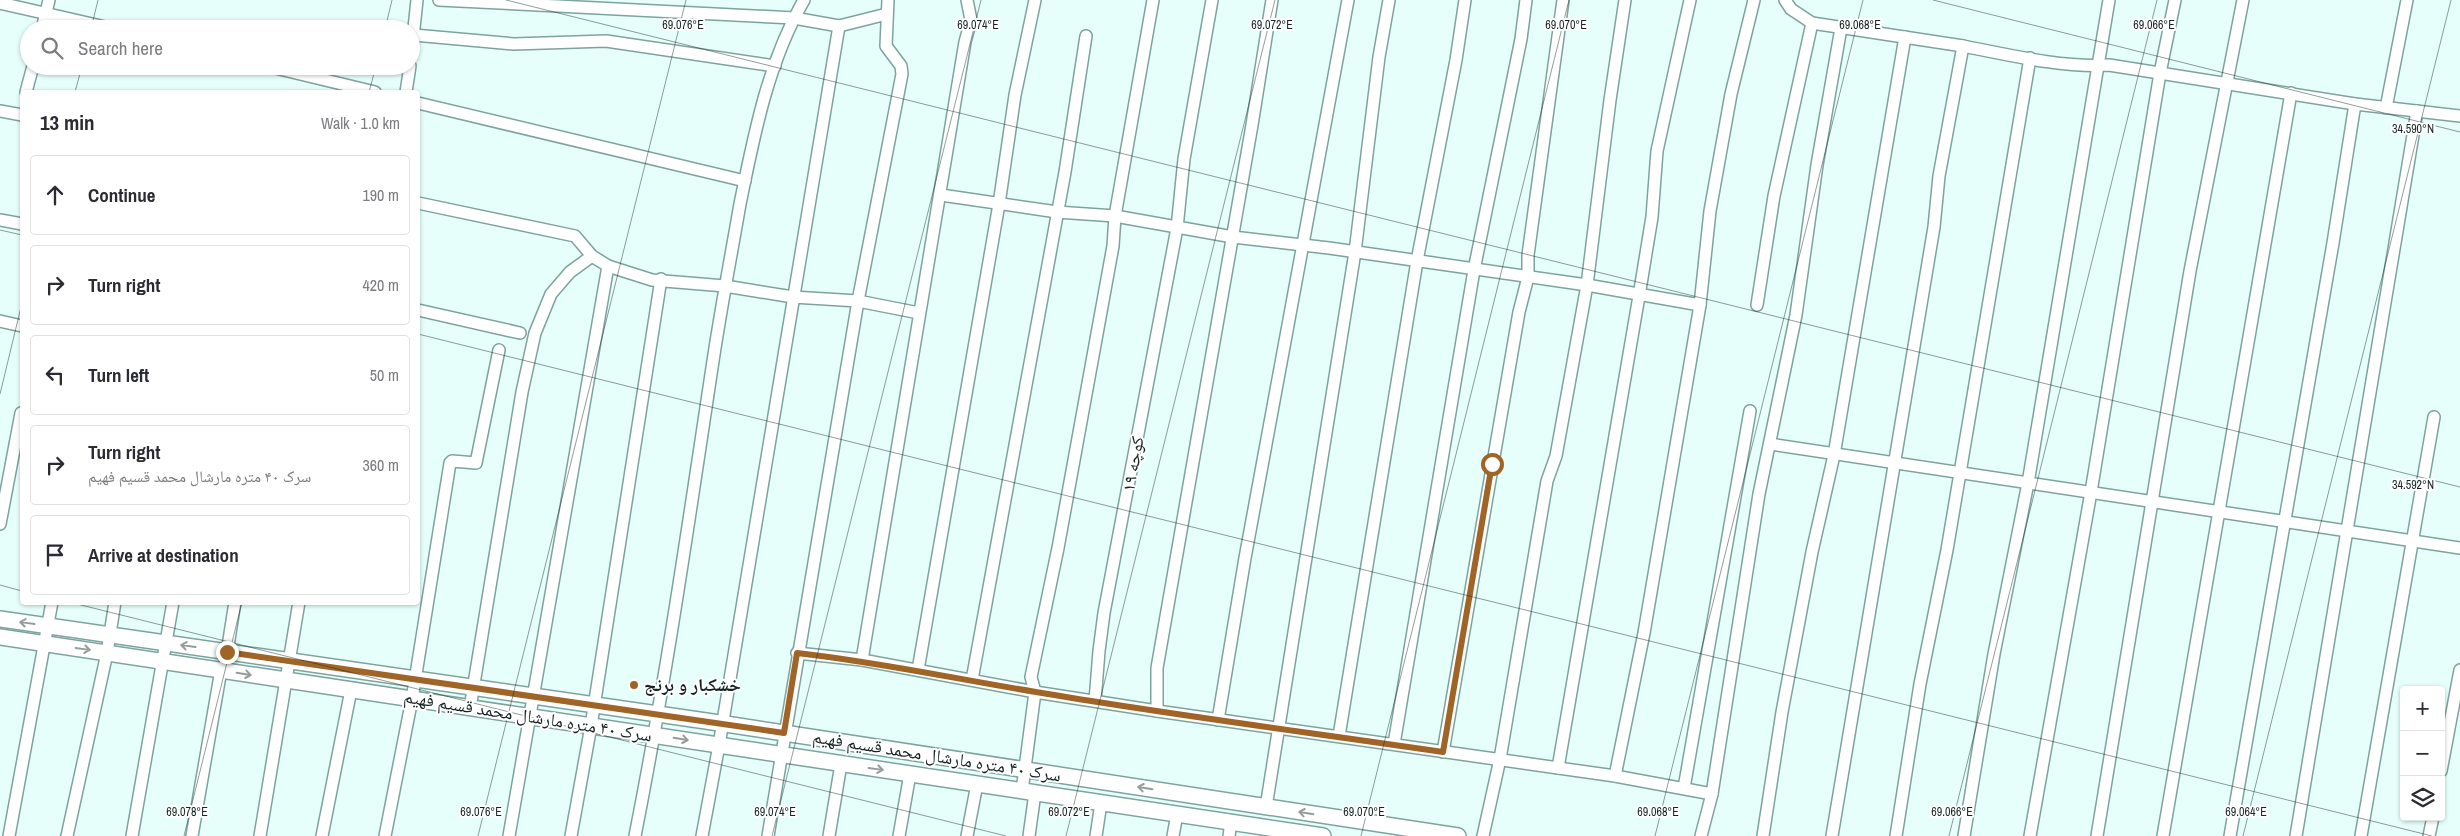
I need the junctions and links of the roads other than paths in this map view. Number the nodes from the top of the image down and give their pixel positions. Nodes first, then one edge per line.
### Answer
1 (49, 0) edge
2 (417, 0) edge
3 (440, 0) edge
4 (804, 0) edge
5 (888, 0) edge
6 (967, 0) edge
7 (1035, 0) edge
8 (1153, 0) edge
9 (1212, 0) edge
10 (1272, 0) edge
11 (1348, 0) edge
12 (1389, 0) edge
13 (1465, 0) edge
14 (1526, 0) edge
15 (1563, 0) edge
16 (1625, 0) edge
17 (1690, 0) edge
18 (1754, 0) edge
19 (1785, 0) edge
20 (2108, 0) edge
21 (2175, 0) edge
22 (2244, 0) edge
23 (2407, 0) edge
24 (0, 3) edge
25 (46, 12) junction
26 (887, 14) junction
27 (794, 18) junction
28 (44, 20) edge
29 (78, 20) edge
30 (415, 20) edge
31 (1812, 23) junction
32 (839, 26) junction
33 (1841, 28) junction
34 (420, 36) edge
35 (1086, 36) dead end
36 (1905, 37) junction
37 (1963, 46) junction
38 (2030, 58) junction
39 (775, 66) junction
40 (2096, 66) junction
41 (2160, 73) junction
42 (31, 75) edge
43 (304, 75) edge
44 (409, 75) edge
45 (2227, 83) junction
46 (27, 90) edge
47 (367, 90) edge
48 (406, 90) edge
49 (2291, 93) junction
50 (420, 103) edge
51 (2355, 104) junction
52 (2386, 108) junction
53 (0, 111) edge
54 (2416, 111) junction
55 (20, 112) edge
56 (2460, 116) edge
57 (745, 181) junction
58 (941, 195) junction
59 (420, 203) edge
60 (999, 204) junction
61 (1057, 212) junction
62 (1115, 216) junction
63 (0, 220) edge
64 (20, 224) edge
65 (1177, 228) junction
66 (1232, 237) junction
67 (1304, 245) junction
68 (1355, 252) junction
69 (592, 256) junction
70 (1417, 261) junction
71 (608, 266) junction
72 (1474, 270) junction
73 (1528, 277) junction
74 (662, 279) junction
75 (1586, 285) junction
76 (725, 286) junction
77 (1640, 296) junction
78 (793, 297) junction
79 (858, 301) junction
80 (1700, 305) junction
81 (1757, 305) dead end
82 (420, 310) edge
83 (919, 313) junction
84 (0, 321) edge
85 (20, 326) edge
86 (520, 333) dead end
87 (499, 350) dead end
88 (1750, 411) dead end
89 (2434, 417) dead end
90 (20, 418) edge
91 (1770, 444) junction
92 (1834, 455) junction
93 (1894, 462) junction
94 (1960, 472) junction
95 (2028, 483) junction
96 (2091, 492) junction
97 (2153, 501) junction
98 (2221, 510) junction
99 (2283, 520) junction
100 (0, 524) edge
101 (2346, 532) junction
102 (2413, 541) junction
103 (2460, 548) edge
104 (52, 605) edge
105 (115, 605) edge
106 (172, 605) edge
107 (235, 605) edge
108 (299, 605) edge
109 (0, 619) edge
110 (48, 626) junction
111 (110, 635) junction
112 (0, 637) edge
113 (165, 643) junction
114 (45, 644) junction
115 (227, 652) junction
116 (107, 653) junction
117 (797, 653) junction
118 (862, 660) junction
119 (161, 661) junction
120 (290, 661) junction
121 (222, 670) junction
122 (918, 670) junction
123 (2460, 670) edge
124 (414, 679) junction
125 (287, 680) junction
126 (972, 680) junction
127 (473, 687) junction
128 (351, 690) junction
129 (1035, 692) junction
130 (533, 696) junction
131 (412, 699) junction
132 (1095, 701) junction
133 (594, 705) junction
134 (470, 708) junction
135 (1156, 711) junction
136 (659, 714) junction
137 (530, 717) junction
138 (1218, 720) junction
139 (723, 723) junction
140 (591, 726) junction
141 (1279, 728) junction
142 (784, 733) junction
143 (655, 736) junction
144 (1339, 736) junction
145 (1394, 744) junction
146 (719, 745) junction
147 (2445, 750) edge
148 (1443, 752) junction
149 (781, 754) junction
150 (1500, 760) junction
151 (840, 764) junction
152 (1558, 768) junction
153 (1025, 770) junction
154 (910, 774) junction
155 (1615, 776) junction
156 (977, 784) junction
157 (1684, 788) junction
158 (1029, 792) junction
159 (1712, 794) junction
160 (1101, 803) junction
161 (1266, 807) junction
162 (1177, 814) junction
163 (2432, 821) edge
164 (1230, 829) edge
165 (1307, 835) edge
166 (9, 836) edge
167 (67, 836) edge
168 (132, 836) edge
169 (192, 836) edge
170 (260, 836) edge
171 (322, 836) edge
172 (386, 836) edge
173 (509, 836) edge
174 (571, 836) edge
175 (635, 836) edge
176 (702, 836) edge
177 (768, 836) edge
178 (830, 836) edge
179 (899, 836) edge
180 (966, 836) edge
181 (1029, 836) edge
182 (1096, 836) edge
183 (1173, 836) edge
184 (1323, 836) edge
185 (1458, 836) edge
186 (1483, 836) edge
187 (1701, 836) edge
188 (1763, 836) edge
189 (1832, 836) edge
190 (1896, 836) edge
191 (1964, 836) edge
192 (2030, 836) edge
193 (2097, 836) edge
194 (2163, 836) edge
195 (2230, 836) edge
196 (2296, 836) edge
197 (2361, 836) edge
198 (2429, 836) edge

1 - 25 street
2 - 30 street
3 - 27 street
4 - 27 street
5 - 26 street
6 - 58 street
7 - 60 street
8 - 62 street
9 - 65 street, کوچه ۱۹
10 - 66 street
11 - 67 street
12 - 68 street
13 - 70 street
14 - 72 street
15 - 73 street
16 - 75 street
17 - 77 street
18 - 80 street
19 - 31 street
20 - 40 street
21 - 41 street
22 - 45 street
23 - 52 street
24 - 25 street
25 - 28 street
25 - 29 street
26 - 32 street
26 - 79 street
27 - 32 street
27 - 39 street
31 - 33 street
31 - 81 street
32 - 78 street
33 - 36 street
33 - 91 street
34 - 39 street
35 - 61 street
36 - 37 street
36 - 92 street
37 - 38 street
37 - 93 street
38 - 40 street
38 - 94 street
39 - 57 street
40 - 41 street
40 - 95 street
41 - 45 street
41 - 96 street
42 - 46 street
43 - 47 street
44 - 48 street
45 - 49 street
45 - 97 street
49 - 51 street
49 - 98 street
50 - 57 street
51 - 52 street
51 - 99 street
52 - 54 street
53 - 55 street
54 - 56 street
54 - 101 street
57 - 76 street
58 - 60 street
58 - 83 street
59 - 69 street
60 - 61 street
60 - 122 street
61 - 62 street
61 - 126 street
62 - 65 street
62 - 129 street
63 - 64 street
65 - 66 street
65 - 132 street, کوچه ۱۹
66 - 67 street
66 - 135 street
67 - 68 street
67 - 138 street
68 - 70 street
68 - 141 street
69 - 71 street
69 - 127 street
70 - 72 street
70 - 144 street
71 - 74 street
71 - 130 street
72 - 73 street
72 - 145 street
73 - 75 street
73 - 148 street
74 - 76 street
74 - 133 street
75 - 77 street
75 - 150 street
76 - 78 street
76 - 136 street
77 - 80 street
77 - 152 street
78 - 79 street
78 - 139 street
79 - 83 street
79 - 117 street
80 - 155 street
82 - 86 street
83 - 118 street
84 - 85 street
87 - 124 street
88 - 157 street
89 - 102 street
90 - 100 street
91 - 92 street
91 - 159 street
92 - 93 street
92 - 188 street
93 - 94 street
93 - 189 street
94 - 95 street
94 - 190 street
95 - 96 street
95 - 191 street
96 - 97 street
96 - 192 street
97 - 98 street
97 - 193 street
98 - 99 street
98 - 194 street
99 - 101 street
99 - 195 street
101 - 102 street
101 - 196 street
102 - 103 street
102 - 197 street
104 - 110 street
105 - 111 street
106 - 113 street
107 - 115 street
108 - 120 street
110 -> 109 street, سرک ۴۰ متره مارشال محمد قسیم فهیم
110 - 111 street, سرک ۴۰ متره مارشال محمد قسیم فهیم
110 - 114 street
111 - 113 street, سرک ۴۰ متره مارشال محمد قسیم فهیم
111 - 116 street
112 - 114 street, سرک ۴۰ متره مارشال محمد قسیم فهیم
115 -> 113 street, سرک ۴۰ متره مارشال محمد قسیم فهیم
113 - 119 street
114 -> 116 street, سرک ۴۰ متره مارشال محمد قسیم فهیم
114 - 166 street
115 - 120 street, سرک ۴۰ متره مارشال محمد قسیم فهیم
115 - 121 street
116 - 119 street, سرک ۴۰ متره مارشال محمد قسیم فهیم
116 - 167 street
117 - 118 street
117 - 142 street
118 - 122 street
119 - 121 street, سرک ۴۰ متره مارشال محمد قسیم فهیم
119 - 168 street
120 - 124 street, سرک ۴۰ متره مارشال محمد قسیم فهیم
120 - 125 street
121 -> 125 street, سرک ۴۰ متره مارشال محمد قسیم فهیم
121 - 169 street
122 - 126 street
123 - 147 street
124 - 127 street, سرک ۴۰ متره مارشال محمد قسیم فهیم
124 - 131 street
125 - 128 street, سرک ۴۰ متره مارشال محمد قسیم فهیم
125 - 170 street
126 - 129 street
127 - 130 street, سرک ۴۰ متره مارشال محمد قسیم فهیم
127 - 134 street
128 - 131 street, سرک ۴۰ متره مارشال محمد قسیم فهیم
128 - 171 street
129 - 132 street
129 - 153 street
130 - 133 street, سرک ۴۰ متره مارشال محمد قسیم فهیم
130 - 137 street
131 - 134 street, سرک ۴۰ متره مارشال محمد قسیم فهیم
131 - 172 street
132 - 135 street
133 - 136 street, سرک ۴۰ متره مارشال محمد قسیم فهیم
133 - 140 street
134 - 137 street, سرک ۴۰ متره مارشال محمد قسیم فهیم
135 - 138 street
136 - 139 street, سرک ۴۰ متره مارشال محمد قسیم فهیم
136 - 143 street
137 - 140 street, سرک ۴۰ متره مارشال محمد قسیم فهیم
137 - 173 street
138 - 141 street
139 - 142 street, سرک ۴۰ متره مارشال محمد قسیم فهیم
139 - 146 street
140 - 143 street, سرک ۴۰ متره مارشال محمد قسیم فهیم
140 - 174 street
141 - 144 street
141 - 161 street
142 - 149 street
142 - 153 street, سرک ۴۰ متره مارشال محمد قسیم فهیم
143 -> 146 street, سرک ۴۰ متره مارشال محمد قسیم فهیم
143 - 175 street
144 - 145 street
145 - 148 street
146 - 149 street, سرک ۴۰ متره مارشال محمد قسیم فهیم
146 - 176 street
148 - 150 street
149 - 151 street, سرک ۴۰ متره مارشال محمد قسیم فهیم
149 - 177 street
150 - 152 street
150 - 186 street
151 -> 154 street, سرک ۴۰ متره مارشال محمد قسیم فهیم
151 - 178 street
152 - 155 street
153 - 158 street
161 -> 153 street, سرک ۴۰ متره مارشال محمد قسیم فهیم
154 - 156 street, سرک ۴۰ متره مارشال محمد قسیم فهیم
154 - 179 street
155 - 157 street
156 - 158 street, سرک ۴۰ متره مارشال محمد قسیم فهیم
156 - 180 street
157 - 159 street
158 - 160 street, سرک ۴۰ متره مارشال محمد قسیم فهیم
158 - 181 street
159 - 187 street
160 - 162 street, سرک ۴۰ متره مارشال محمد قسیم فهیم
160 - 182 street
185 -> 161 street, سرک ۴۰ متره مارشال محمد قسیم فهیم
162 - 164 street, سرک ۴۰ متره مارشال محمد قسیم فهیم
162 - 183 street
163 - 198 street
164 - 165 street, سرک ۴۰ متره مارشال محمد قسیم فهیم
165 - 184 street, سرک ۴۰ متره مارشال محمد قسیم فهیم

